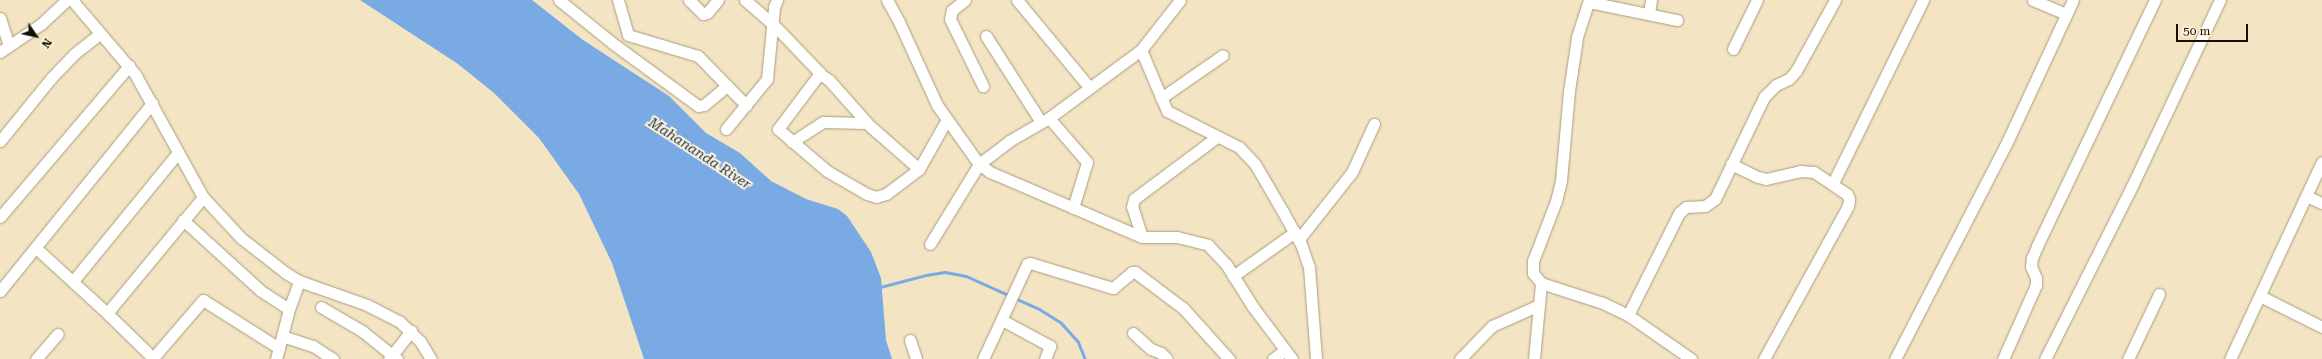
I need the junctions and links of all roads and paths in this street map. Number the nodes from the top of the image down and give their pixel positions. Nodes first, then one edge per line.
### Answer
1 (67, 0) edge
2 (72, 0) edge
3 (559, 0) edge
4 (618, 0) edge
5 (689, 0) edge
6 (718, 0) edge
7 (745, 0) edge
8 (777, 0) edge
9 (887, 0) edge
10 (965, 0) edge
11 (1016, 0) edge
12 (1180, 0) edge
13 (1651, 0) edge
14 (1757, 0) edge
15 (1835, 0) edge
16 (1923, 0) edge
17 (2033, 0) edge
18 (2073, 0) edge
19 (2155, 0) edge
20 (2220, 0) edge
21 (1589, 1) edge
22 (1649, 14) junction
23 (2066, 14) junction
24 (0, 18) edge
25 (1677, 20) dead end
26 (772, 24) junction
27 (100, 34) junction
28 (986, 36) dead end
29 (4, 49) edge
30 (1733, 49) dead end
31 (1141, 50) junction
32 (1222, 54) dead end
33 (129, 66) junction
34 (820, 74) junction
35 (728, 86) junction
36 (983, 86) dead end
37 (1089, 87) junction
38 (1162, 98) junction
39 (152, 103) junction
40 (746, 106) junction
41 (1045, 120) junction
42 (946, 121) junction
43 (866, 123) junction
44 (1374, 124) dead end
45 (726, 129) dead end
46 (1217, 137) junction
47 (0, 141) edge
48 (792, 142) junction
49 (177, 154) junction
50 (2322, 162) edge
51 (979, 164) junction
52 (1731, 164) junction
53 (919, 169) junction
54 (1833, 183) junction
55 (2306, 196) junction
56 (203, 197) junction
57 (2322, 203) edge
58 (1073, 208) junction
59 (0, 217) edge
60 (183, 220) junction
61 (1297, 236) junction
62 (1142, 237) junction
63 (930, 244) dead end
64 (36, 248) junction
65 (1234, 276) junction
66 (4, 277) edge
67 (73, 281) junction
68 (299, 281) junction
69 (1541, 283) junction
70 (0, 291) edge
71 (2159, 294) dead end
72 (2260, 296) junction
73 (1539, 305) junction
74 (321, 307) dead end
75 (289, 309) junction
76 (108, 314) junction
77 (1628, 315) junction
78 (1002, 320) junction
79 (2322, 327) edge
80 (411, 331) junction
81 (1133, 333) dead end
82 (58, 334) dead end
83 (282, 336) junction
84 (910, 340) dead end
85 (279, 348) junction
86 (1285, 350) junction
87 (392, 357) edge
88 (152, 358) edge
89 (36, 359) edge
90 (276, 359) edge
91 (333, 359) edge
92 (431, 359) edge
93 (916, 359) edge
94 (983, 359) edge
95 (1045, 359) edge
96 (1167, 359) edge
97 (1229, 359) edge
98 (1273, 359) edge
99 (1292, 359) edge
100 (1316, 359) edge
101 (1460, 359) edge
102 (1534, 359) edge
103 (1691, 359) edge
104 (1764, 359) edge
105 (1895, 359) edge
106 (2003, 359) edge
107 (2045, 359) edge
108 (2128, 359) edge
109 (2230, 359) edge

1 - 29 street
2 - 27 street
3 - 35 street
4 - 35 street
5 - 6 street
7 - 26 street
8 - 26 street
9 - 42 street
10 - 36 street
11 - 37 street
12 - 31 street
13 - 22 street
14 - 30 street
15 - 52 street
16 - 54 street
17 - 23 street
18 - 23 street
19 - 106 street
20 - 107 street
21 - 22 street
21 - 69 street
22 - 25 street
23 - 105 street
24 - 29 street
26 - 34 street
26 - 40 street
27 - 33 street
27 - 47 street
28 - 41 street
31 - 37 street
31 - 38 street
32 - 38 street
33 - 39 street
33 - 59 street
34 - 43 street
34 - 48 street
35 - 40 street
37 - 41 street
38 - 46 street
39 - 49 street
39 - 64 street
40 - 45 street
41 - 51 street
41 - 58 street
42 - 51 street
42 - 53 street
43 - 48 street
43 - 53 street
44 - 61 street
46 - 61 street
46 - 62 street
48 - 53 street
49 - 56 street
49 - 67 street
50 - 55 street
51 - 58 street
51 - 63 street
52 - 54 street
52 - 77 street
54 - 104 street
55 - 57 street
55 - 72 street
56 - 60 street
56 - 68 street
58 - 62 street
60 - 75 street
60 - 76 street
61 - 65 street
61 - 100 street
62 - 65 street
64 - 66 street
64 - 67 street
65 - 86 street
66 - 70 street
67 - 76 street
68 - 75 street
68 - 80 street
69 - 73 street
69 - 77 street
71 - 108 street
72 - 79 street
72 - 109 street
73 - 101 street
73 - 102 street
74 - 87 street
75 - 83 street
76 - 88 street
77 - 103 street
78 - 94 street
78 - 95 street
78 - 97 street
80 - 87 street
80 - 92 street
81 - 96 street
82 - 89 street
83 - 85 street
83 - 91 street
84 - 93 street
85 - 88 street
85 - 90 street
86 - 98 street
86 - 99 street

